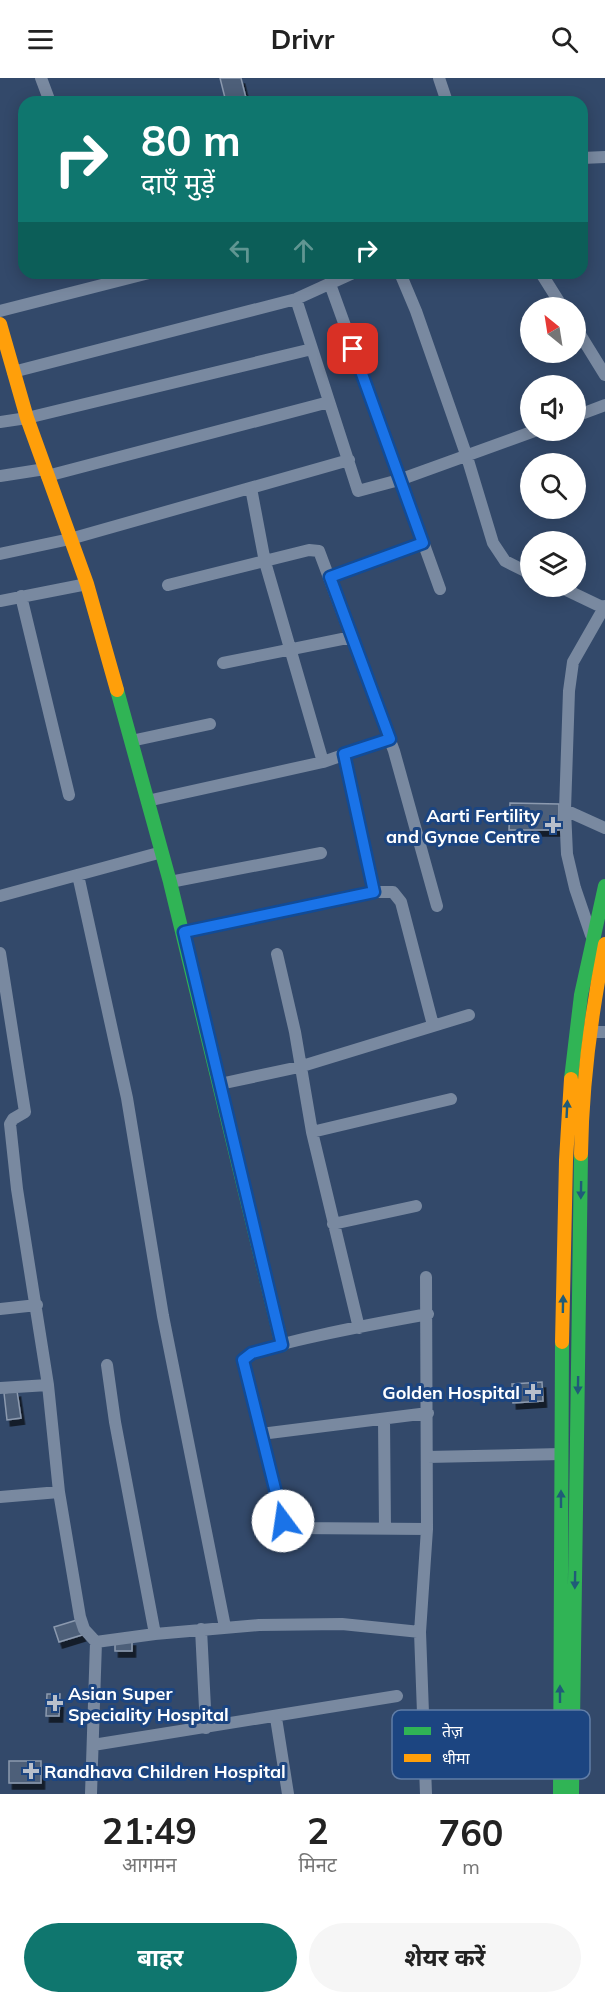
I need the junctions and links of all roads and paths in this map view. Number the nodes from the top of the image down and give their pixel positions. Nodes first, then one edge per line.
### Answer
1 (41, 78) edge
2 (439, 78) edge
3 (48, 96) edge
4 (445, 96) edge
5 (605, 157) edge
6 (588, 158) edge
7 (125, 279) edge
8 (340, 279) edge
9 (403, 279) edge
10 (546, 279) edge
11 (330, 284) junction
12 (556, 297) edge
13 (296, 299) junction
14 (0, 311) edge
15 (0, 324) edge
16 (586, 344) edge
17 (3, 348) edge
18 (312, 349) junction
19 (13, 372) junction
20 (605, 375) edge
21 (329, 402) junction
22 (605, 405) edge
23 (586, 412) edge
24 (27, 418) junction
25 (0, 422) edge
26 (520, 437) edge
27 (467, 457) junction
28 (349, 460) junction
29 (46, 473) junction
30 (0, 476) edge
31 (399, 480) junction
32 (251, 488) junction
33 (70, 539) junction
34 (423, 543) junction
35 (0, 554) edge
36 (265, 562) junction
37 (520, 568) edge
38 (330, 577) junction
39 (87, 584) junction
40 (168, 585) dead end
41 (440, 589) dead end
42 (21, 596) junction
43 (582, 597) edge
44 (0, 601) edge
45 (604, 607) edge
46 (352, 637) junction
47 (291, 651) junction
48 (223, 663) dead end
49 (210, 724) dead end
50 (390, 739) junction
51 (131, 741) junction
52 (344, 754) junction
53 (322, 762) junction
54 (69, 795) dead end
55 (147, 801) junction
56 (565, 810) junction
57 (605, 828) edge
58 (162, 852) junction
59 (321, 853) dead end
60 (78, 875) junction
61 (170, 882) junction
62 (605, 886) edge
63 (374, 892) junction
64 (0, 896) edge
65 (437, 906) dead end
66 (184, 932) junction
67 (591, 935) junction
68 (605, 944) edge
69 (0, 953) edge
70 (277, 954) dead end
71 (469, 1015) dead end
72 (433, 1025) junction
73 (589, 1032) junction
74 (605, 1032) edge
75 (299, 1067) junction
76 (220, 1084) junction
77 (451, 1099) dead end
78 (312, 1132) junction
79 (416, 1206) dead end
80 (333, 1224) junction
81 (426, 1278) dead end
82 (37, 1305) junction
83 (0, 1309) edge
84 (428, 1314) junction
85 (359, 1328) junction
86 (282, 1345) junction
87 (107, 1365) dead end
88 (48, 1385) junction
89 (0, 1388) edge
90 (428, 1413) junction
91 (384, 1419) junction
92 (261, 1434) junction
93 (561, 1454) junction
94 (427, 1457) junction
95 (59, 1492) junction
96 (0, 1497) edge
97 (385, 1528) junction
98 (427, 1529) junction
99 (225, 1627) junction
100 (201, 1629) junction
101 (420, 1632) junction
102 (155, 1634) junction
103 (96, 1642) junction
104 (397, 1696) dead end
105 (423, 1710) edge
106 (560, 1710) edge
107 (573, 1710) edge
108 (276, 1718) junction
109 (206, 1728) junction
110 (93, 1745) junction
111 (425, 1779) edge
112 (560, 1779) edge
113 (572, 1779) edge
114 (91, 1794) edge
115 (288, 1794) edge
116 (426, 1794) edge
117 (560, 1794) edge
118 (572, 1794) edge

1 - 3 street
2 - 4 street
5 - 6 street
7 - 14 street
8 - 11 street
9 - 27 street
10 - 12 street
11 - 13 street
11 - 31 street
13 - 18 street
13 - 19 street
15 - 17 street
16 - 20 street
17 - 19 street
18 - 21 street
18 - 24 street
19 - 24 street
21 - 28 street
21 - 29 street
22 - 23 street
24 - 25 street
24 - 29 street
26 - 27 street
27 - 31 street
27 - 37 street
28 - 31 street
28 - 32 street
29 - 30 street
29 - 33 street
31 - 34 street
32 - 33 street
32 - 36 street
33 - 35 street
33 - 39 street
34 - 38 street
34 - 41 street
36 - 38 street
36 - 40 street
36 - 47 street
38 - 46 street
39 - 42 street
39 - 51 street
42 - 44 street
42 - 54 street
43 - 45 street
45 - 56 street
46 - 47 street
46 - 50 street
47 - 48 street
47 - 53 street
49 - 51 street
50 - 52 street
50 - 65 street
51 - 55 street
52 - 53 street
52 - 63 street
53 - 55 street
55 - 58 street
56 - 57 street
56 - 67 street
58 - 60 street
58 - 61 street
59 - 61 street
60 - 64 street
60 - 99 street
61 - 66 street
62 - 67 street
63 - 66 street
63 - 72 street
66 - 76 street
93 -> 67 street
68 - 73 street
69 - 82 street
70 - 75 street
71 - 72 street
72 - 75 street
73 - 74 street
73 -> 107 street
75 - 76 street
75 - 78 street
76 - 86 street
77 - 78 street
78 - 80 street
79 - 80 street
80 - 85 street
81 - 84 street
82 - 83 street
82 - 88 street
84 - 85 street
84 - 90 street
85 - 86 street
86 - 92 street
87 - 102 street
88 - 89 street
88 - 95 street
90 - 91 street
90 - 94 street
91 - 92 street
91 - 97 street
92 - 97 street
93 - 94 street
106 -> 93 street
94 - 98 street
95 - 96 street
95 - 103 street
97 - 98 street
98 - 101 street
99 - 100 street
99 - 101 street
100 - 102 street
100 - 109 street
101 - 105 street
102 - 103 street
103 - 110 street
104 - 108 street
108 - 109 street
108 - 115 street
109 - 110 street
110 - 114 street
111 - 116 street
117 -> 112 street
113 -> 118 street

